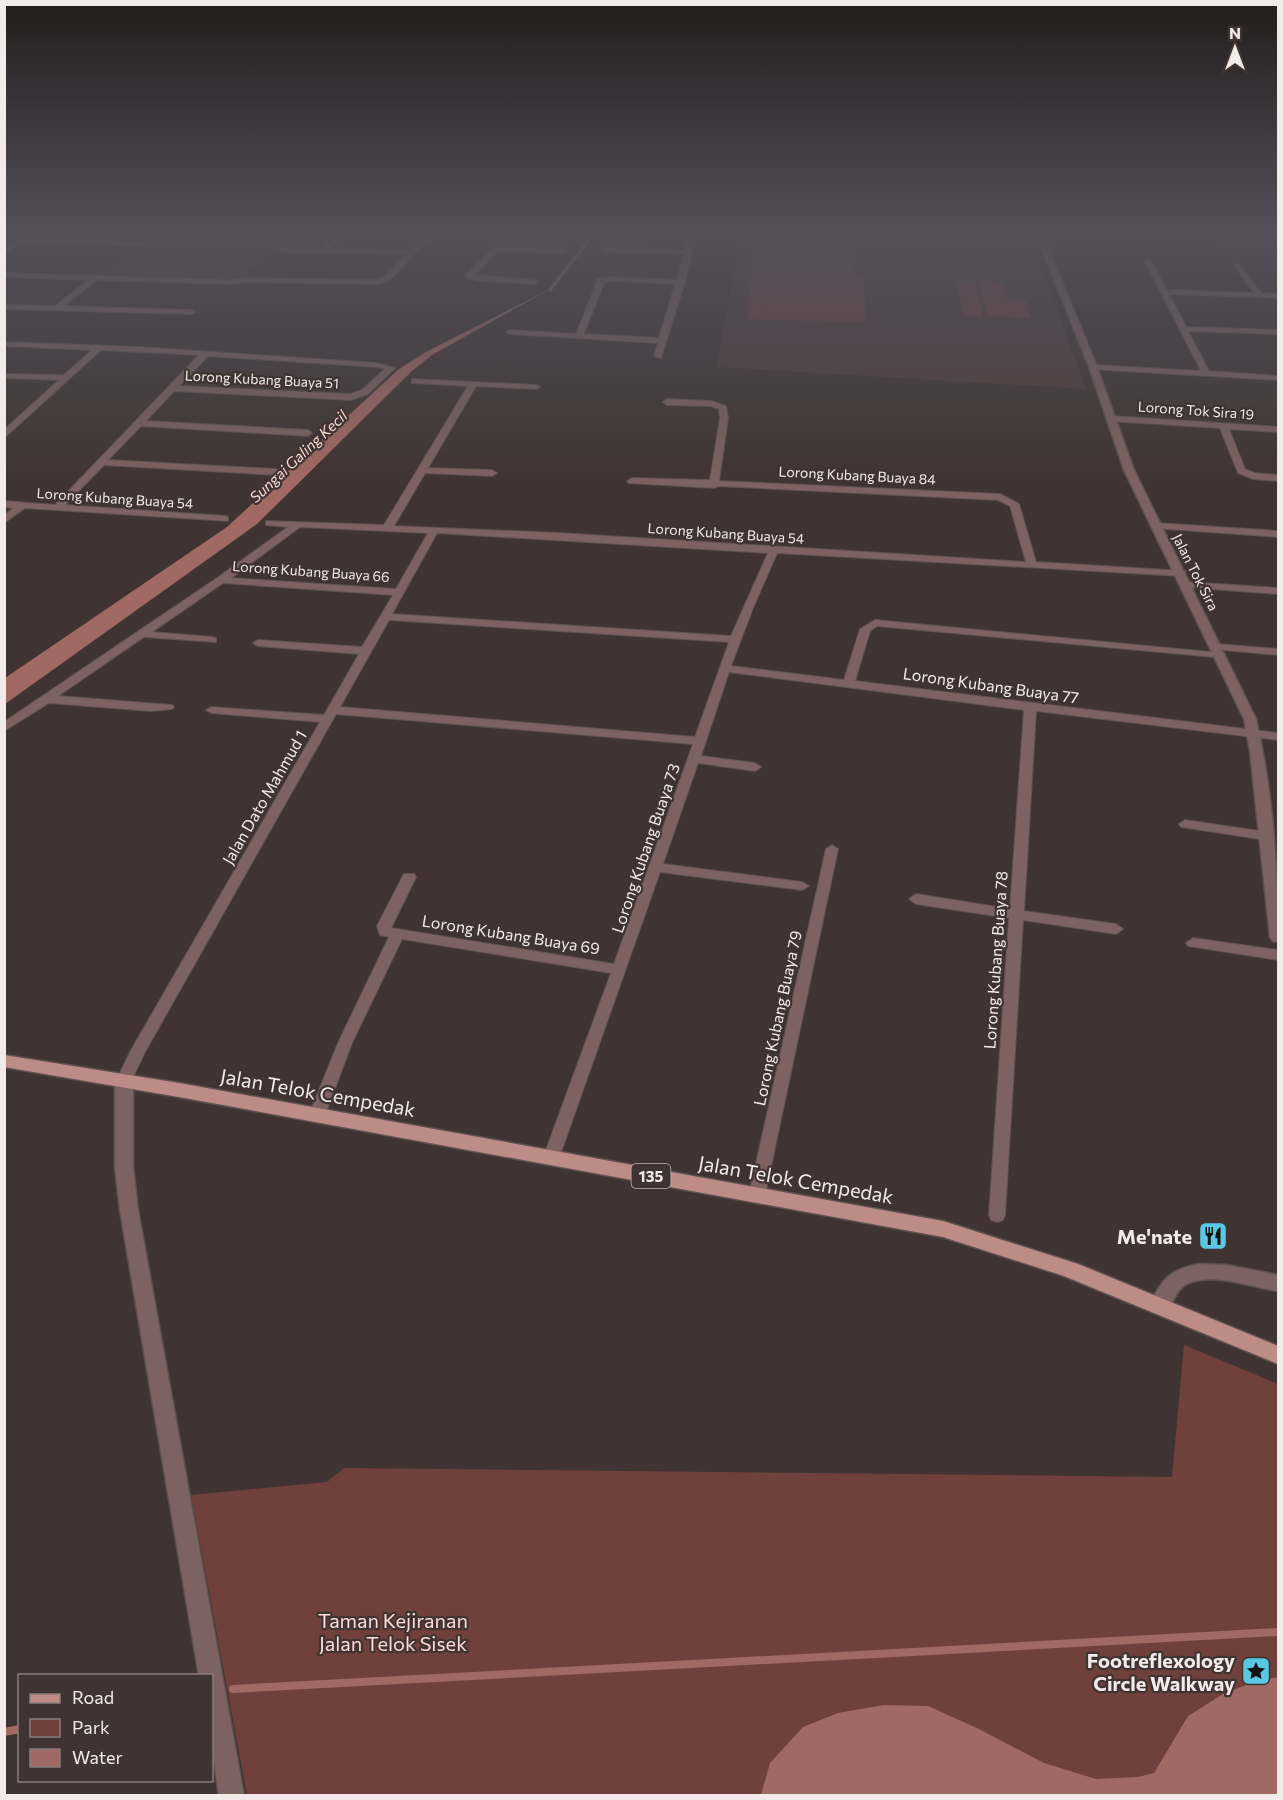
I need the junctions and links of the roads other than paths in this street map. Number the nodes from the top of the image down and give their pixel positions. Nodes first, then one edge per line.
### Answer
1 (587, 316) edge
2 (670, 316) edge
3 (1073, 316) edge
4 (1176, 316) edge
5 (1183, 329) junction
6 (510, 332) dead end
7 (1278, 332) edge
8 (579, 336) junction
9 (662, 341) junction
10 (4, 344) edge
11 (99, 347) junction
12 (205, 354) junction
13 (658, 356) dead end
14 (1093, 367) junction
15 (1206, 373) junction
16 (4, 376) edge
17 (67, 378) junction
18 (1278, 378) edge
19 (415, 381) dead end
20 (474, 384) junction
21 (536, 387) dead end
22 (172, 388) junction
23 (667, 402) dead end
24 (1112, 418) junction
25 (140, 423) junction
26 (1224, 426) junction
27 (1278, 429) edge
28 (308, 433) dead end
29 (4, 435) edge
30 (102, 462) junction
31 (421, 470) junction
32 (276, 472) dead end
33 (492, 473) dead end
34 (1278, 478) edge
35 (632, 481) dead end
36 (714, 485) junction
37 (4, 504) edge
38 (22, 506) junction
39 (57, 508) junction
40 (225, 519) dead end
41 (4, 520) edge
42 (269, 523) dead end
43 (298, 524) junction
44 (1156, 526) junction
45 (387, 529) junction
46 (434, 531) junction
47 (1278, 534) edge
48 (774, 550) junction
49 (1032, 566) junction
50 (1181, 573) junction
51 (221, 580) junction
52 (1187, 585) junction
53 (1278, 591) edge
54 (399, 592) junction
55 (385, 617) junction
56 (142, 634) junction
57 (733, 639) junction
58 (212, 640) dead end
59 (258, 643) dead end
60 (367, 651) junction
61 (1219, 652) junction
62 (1278, 652) edge
63 (724, 668) junction
64 (849, 682) junction
65 (47, 699) junction
66 (168, 707) dead end
67 (1030, 707) junction
68 (212, 710) dead end
69 (331, 714) junction
70 (4, 728) edge
71 (1254, 734) junction
72 (1278, 736) edge
73 (699, 741) junction
74 (694, 759) junction
75 (755, 767) dead end
76 (1185, 824) dead end
77 (1266, 836) junction
78 (832, 849) dead end
79 (656, 867) junction
80 (409, 877) dead end
81 (802, 886) dead end
82 (916, 899) dead end
83 (1016, 914) junction
84 (1116, 929) dead end
85 (397, 935) junction
86 (1278, 938) edge
87 (1193, 943) dead end
88 (1278, 955) edge
89 (620, 970) junction
90 (4, 1061) edge
91 (124, 1081) junction
92 (317, 1115) junction
93 (551, 1158) junction
94 (757, 1195) junction
95 (997, 1215) dead end
96 (1278, 1283) edge
97 (1160, 1306) junction
98 (1278, 1355) edge
99 (210, 1674) edge
100 (213, 1689) edge
101 (232, 1796) edge

1 - 8 street
2 - 9 street
3 - 14 street, Jalan Tok Sira
4 - 5 street
5 - 7 street
5 - 15 street
6 - 8 street
8 - 9 street
9 - 13 street
10 - 11 street
11 - 12 street
11 - 17 street
12 - 22 street
12 - 22 street, Lorong Kubang Buaya 51
14 - 15 street
14 - 24 street, Jalan Tok Sira
15 - 18 street
16 - 17 street
17 - 29 street
19 - 20 street
20 - 21 street
20 - 31 street
22 - 25 street
23 - 36 street
24 - 26 street, Lorong Tok Sira 19
24 - 44 street, Jalan Tok Sira
25 - 28 street
25 - 30 street
26 - 27 street, Lorong Tok Sira 19
26 - 34 street
30 - 32 street
30 - 39 street
31 - 33 street
31 - 45 street
35 - 36 street, Lorong Kubang Buaya 84
36 - 49 street, Lorong Kubang Buaya 84
37 - 38 street, Lorong Kubang Buaya 54
38 - 39 street, Lorong Kubang Buaya 54
38 - 41 street
39 - 40 street, Lorong Kubang Buaya 54
42 - 43 street, Lorong Kubang Buaya 54
43 - 45 street, Lorong Kubang Buaya 54
43 - 51 street
44 - 47 street
44 - 50 street, Jalan Tok Sira
45 - 46 street, Lorong Kubang Buaya 54
46 - 48 street, Lorong Kubang Buaya 54
46 - 54 street, Jalan Dato Mahmud 1
48 - 49 street, Lorong Kubang Buaya 54
48 - 57 street, Lorong Kubang Buaya 73
49 - 50 street, Lorong Kubang Buaya 54
50 - 52 street, Jalan Tok Sira
51 - 54 street, Lorong Kubang Buaya 66
51 - 56 street
52 - 53 street
52 - 61 street, Jalan Tok Sira
54 - 55 street, Jalan Dato Mahmud 1
55 - 57 street
55 - 60 street, Jalan Dato Mahmud 1
56 - 58 street
56 - 65 street
57 - 63 street, Lorong Kubang Buaya 73
59 - 60 street
60 - 69 street, Jalan Dato Mahmud 1
61 - 62 street
61 - 64 street
61 - 71 street, Jalan Tok Sira
63 - 64 street, Lorong Kubang Buaya 77
63 - 73 street, Lorong Kubang Buaya 73
64 - 67 street, Lorong Kubang Buaya 77
65 - 66 street
65 - 70 street
67 - 71 street, Lorong Kubang Buaya 77
67 - 83 street, Lorong Kubang Buaya 78
68 - 69 street
69 - 73 street
69 - 91 street, Jalan Dato Mahmud 1
71 - 72 street, Lorong Kubang Buaya 77
71 - 77 street, Jalan Tok Sira
73 - 74 street, Lorong Kubang Buaya 73
74 - 75 street
74 - 79 street, Lorong Kubang Buaya 73
76 - 77 street
77 - 86 street, Jalan Tok Sira
78 - 94 street, Lorong Kubang Buaya 79
79 - 81 street
79 - 89 street, Lorong Kubang Buaya 73
80 - 85 street
82 - 83 street
83 - 84 street
83 - 95 street, Lorong Kubang Buaya 78
85 - 89 street, Lorong Kubang Buaya 69
85 - 92 street
87 - 88 street
89 - 93 street, Lorong Kubang Buaya 73
90 - 91 main road, Jalan Telok Cempedak / 135
91 - 92 main road, Jalan Telok Cempedak / 135
91 - 99 street
92 - 93 main road, Jalan Telok Cempedak / 135
93 - 94 main road, Jalan Telok Cempedak / 135
94 - 97 main road, Jalan Telok Cempedak / 135
96 - 97 street
97 - 98 main road, Jalan Telok Cempedak / 135
100 - 101 street

